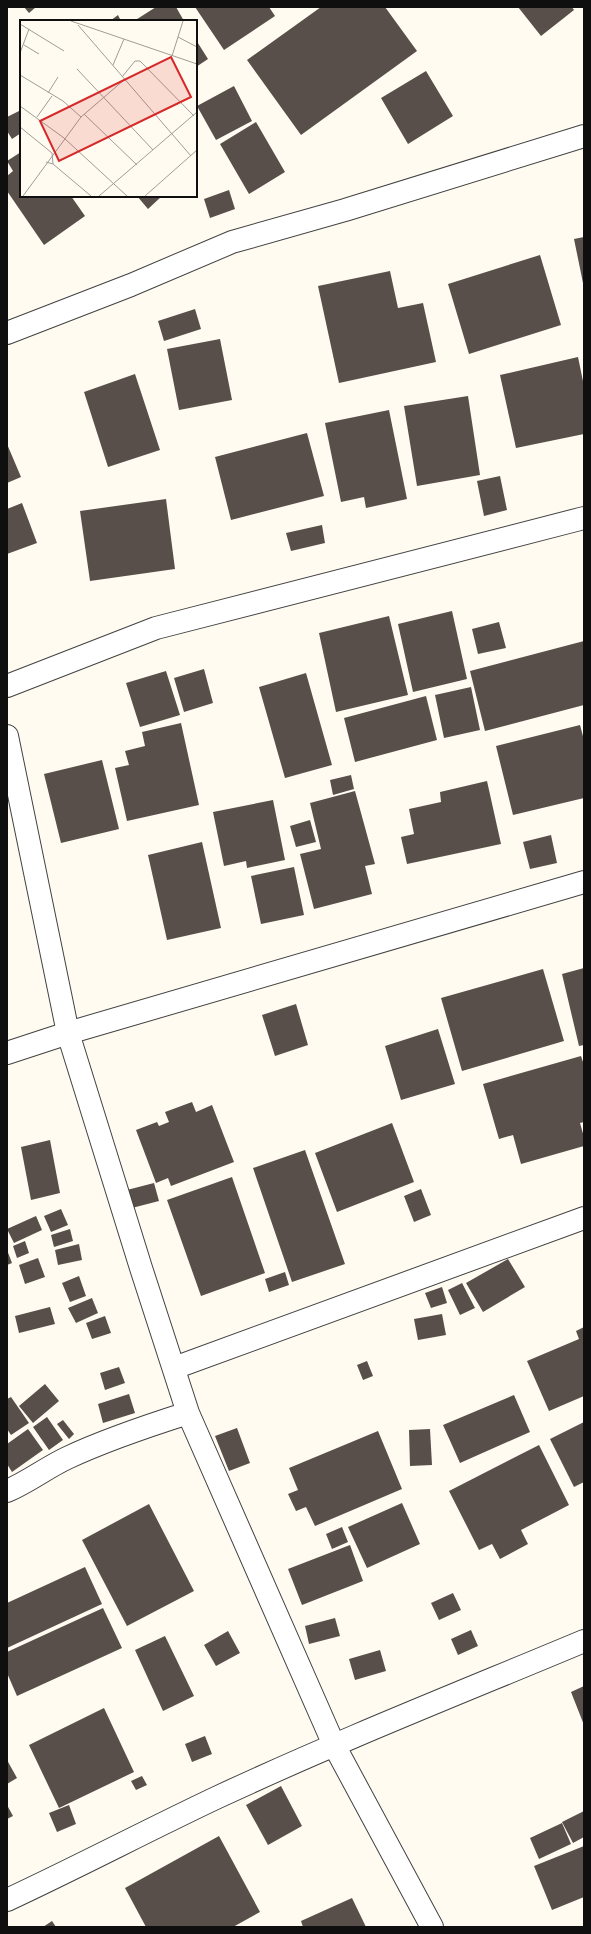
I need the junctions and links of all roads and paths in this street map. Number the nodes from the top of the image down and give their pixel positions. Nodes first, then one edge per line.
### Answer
1 (584, 136) edge
2 (7, 333) edge
3 (584, 518) edge
4 (7, 686) edge
5 (7, 736) edge
6 (584, 882) edge
7 (68, 1033) junction
8 (7, 1053) edge
9 (584, 1218) edge
10 (174, 1368) junction
11 (188, 1413) junction
12 (7, 1491) edge
13 (584, 1642) edge
14 (334, 1745) junction
15 (7, 1900) edge
16 (432, 1927) edge

1 - 2 street
3 - 4 street
5 - 7 street
6 - 7 street
7 - 8 street
7 - 10 street
9 - 10 street
10 - 11 street
11 - 12 street
11 - 14 street
13 - 14 street
14 - 15 street
14 - 16 street

